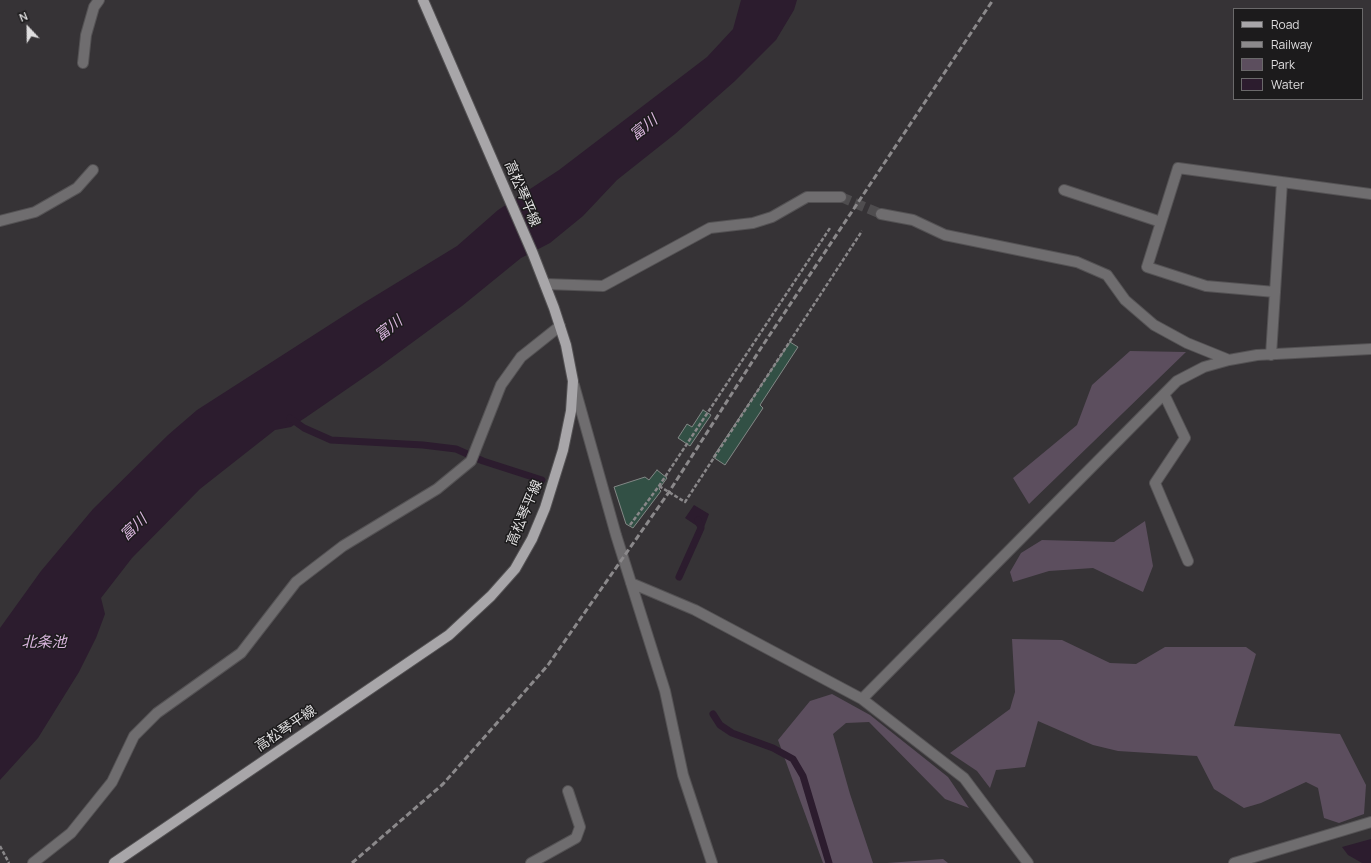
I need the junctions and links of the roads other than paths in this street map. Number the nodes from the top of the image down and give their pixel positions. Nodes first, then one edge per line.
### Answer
1 (99, 0) edge
2 (423, 0) edge
3 (83, 63) dead end
4 (94, 170) dead end
5 (1282, 182) junction
6 (1064, 190) dead end
7 (1371, 194) edge
8 (841, 197) tunnel mouth
9 (880, 214) tunnel mouth
10 (0, 221) edge
11 (1161, 222) junction
12 (545, 284) junction
13 (1275, 292) junction
14 (560, 326) junction
15 (1371, 349) edge
16 (1271, 355) junction
17 (1229, 360) junction
18 (573, 381) junction
19 (1164, 394) junction
20 (1188, 561) dead end
21 (631, 583) junction
22 (862, 699) junction
23 (568, 791) dead end
24 (1371, 822) edge
25 (33, 863) edge
26 (114, 863) edge
27 (531, 863) edge
28 (712, 863) edge
29 (1028, 863) edge
30 (1234, 863) edge

1 - 3 street
2 - 12 main road, 高松琴平線
4 - 10 street
5 - 7 street
5 - 11 street
5 - 13 street
6 - 11 street
8 - 12 street
9 - 17 street
11 - 13 street
12 - 14 main road, 高松琴平線
13 - 16 street
14 - 18 main road, 高松琴平線
14 - 25 street
15 - 16 street
16 - 17 street
17 - 19 street
18 - 21 street
18 - 26 main road, 高松琴平線
19 - 20 street
19 - 22 street
21 - 22 street
21 - 28 street
22 - 29 street
23 - 27 street
24 - 30 street

